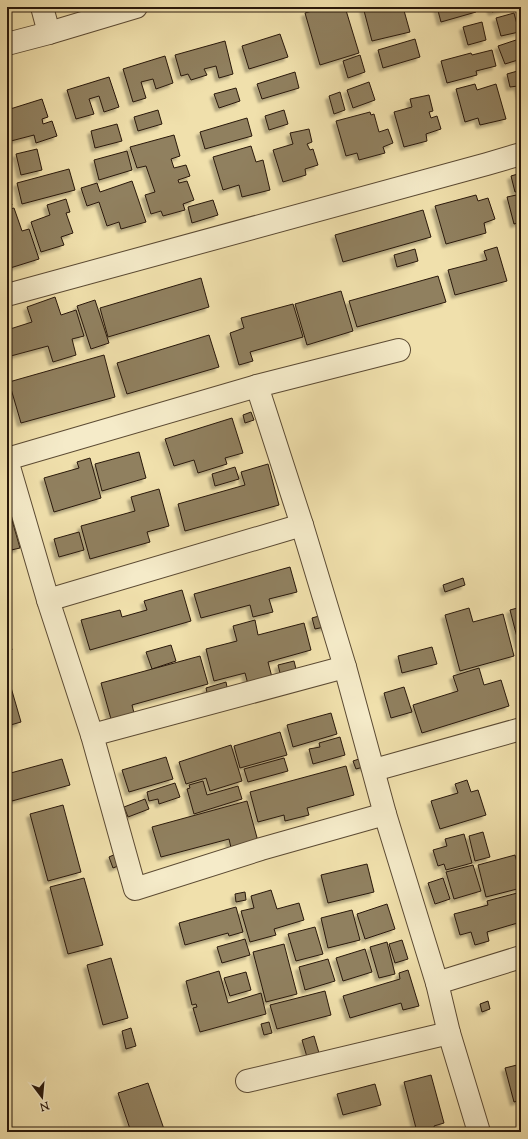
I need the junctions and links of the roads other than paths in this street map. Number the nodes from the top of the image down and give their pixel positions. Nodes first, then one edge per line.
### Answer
1 (42, 7) edge
2 (136, 7) edge
3 (49, 33) junction
4 (7, 44) edge
5 (521, 154) edge
6 (7, 295) edge
7 (399, 350) dead end
8 (257, 386) junction
9 (7, 460) edge
10 (302, 525) junction
11 (48, 600) junction
12 (345, 667) junction
13 (521, 729) edge
14 (92, 735) junction
15 (374, 770) junction
16 (385, 814) junction
17 (521, 958) edge
18 (437, 983) junction
19 (449, 1033) junction
20 (247, 1082) dead end
21 (479, 1132) edge

1 - 3 street
2 - 3 street
3 - 4 street
5 - 6 street
7 - 8 street
8 - 9 street
8 - 10 street
9 - 11 street
10 - 11 street
10 - 12 street
11 - 14 street
12 - 14 street
12 - 15 street
13 - 15 street
14 - 16 street
15 - 16 street
16 - 18 street
17 - 18 street
18 - 19 street
19 - 20 street
19 - 21 street

